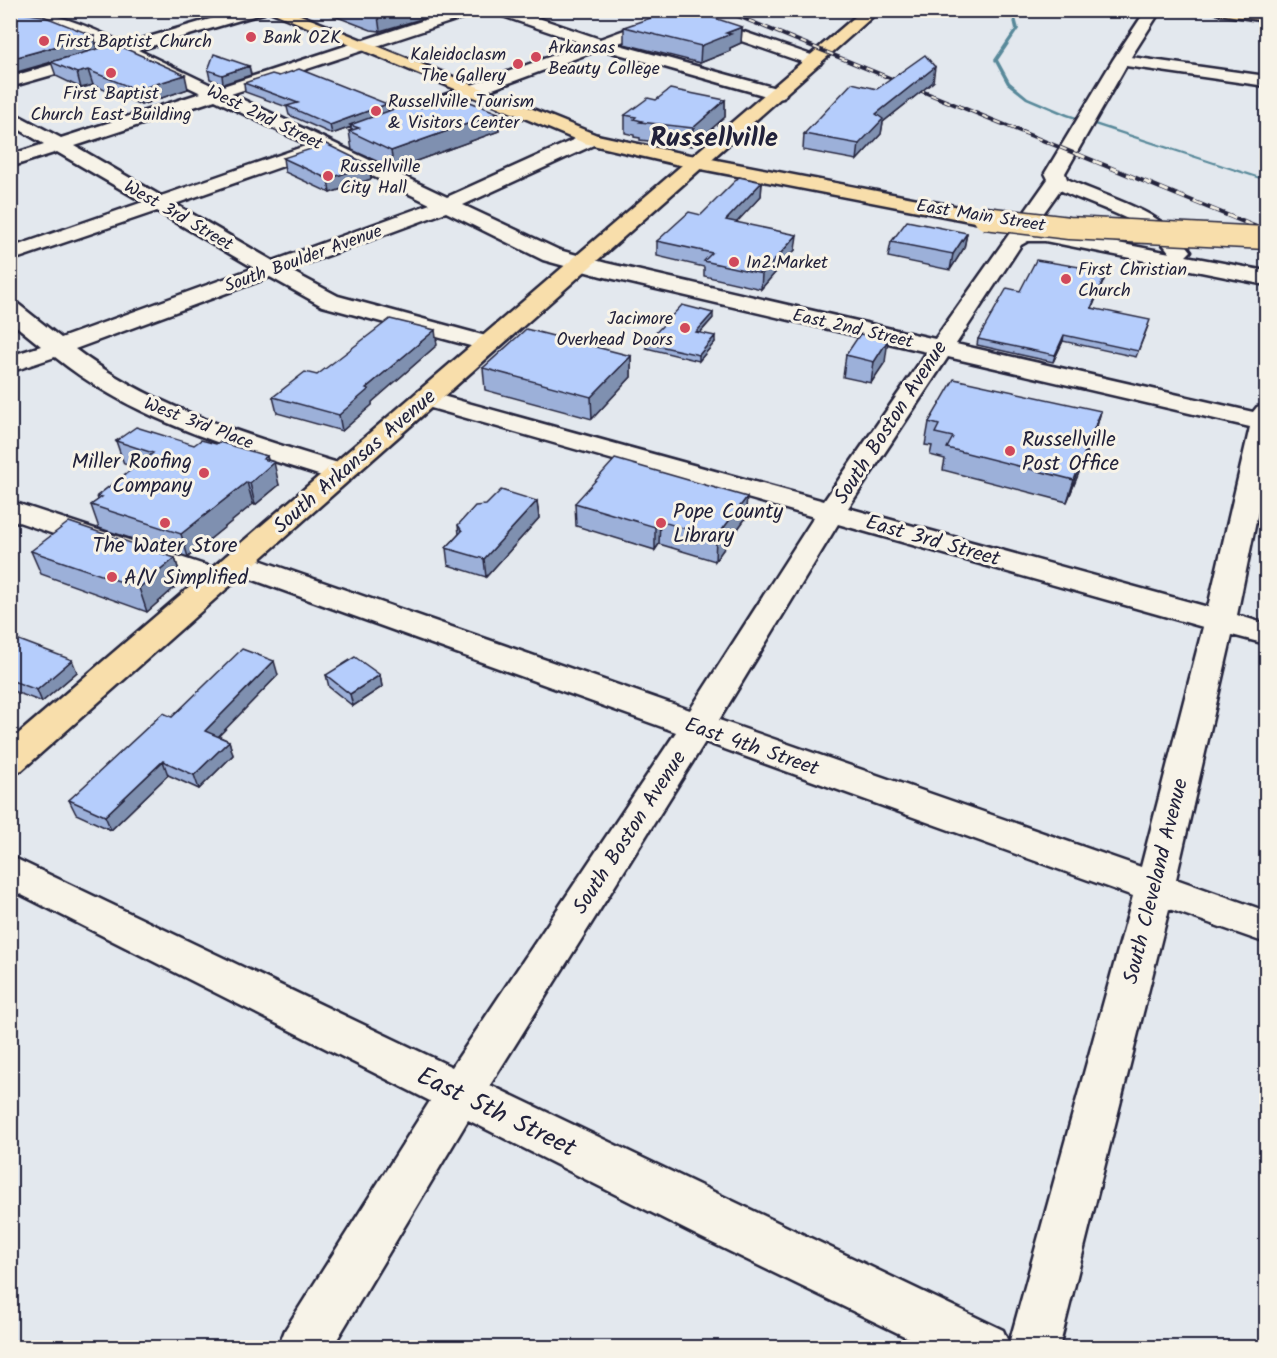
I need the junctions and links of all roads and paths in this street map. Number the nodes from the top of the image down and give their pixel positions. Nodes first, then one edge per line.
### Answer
1 (259, 10) edge
2 (274, 10) edge
3 (472, 10) edge
4 (499, 10) edge
5 (873, 10) edge
6 (1154, 10) edge
7 (1220, 10) edge
8 (678, 12) edge
9 (10, 13) edge
10 (39, 14) edge
11 (1266, 17) edge
12 (600, 44) junction
13 (364, 45) junction
14 (122, 50) junction
15 (1121, 60) junction
16 (814, 61) junction
17 (1266, 81) edge
18 (10, 82) edge
19 (472, 90) junction
20 (217, 93) junction
21 (777, 94) junction
22 (10, 116) edge
23 (399, 117) edge
24 (347, 137) dead end
25 (591, 139) junction
26 (60, 145) junction
27 (325, 145) junction
28 (10, 161) edge
29 (699, 162) junction
30 (637, 169) dead end
31 (1058, 179) junction
32 (158, 203) junction
33 (447, 205) junction
34 (1018, 238) junction
35 (1266, 238) edge
36 (10, 255) edge
37 (1187, 262) junction
38 (580, 264) junction
39 (270, 270) junction
40 (1266, 278) edge
41 (10, 309) edge
42 (489, 344) junction
43 (59, 347) junction
44 (939, 348) junction
45 (10, 365) edge
46 (426, 399) junction
47 (1266, 419) edge
48 (341, 473) junction
49 (10, 509) edge
50 (832, 511) junction
51 (228, 572) junction
52 (1220, 621) junction
53 (1266, 634) edge
54 (697, 727) junction
55 (10, 761) edge
56 (10, 871) edge
57 (1155, 888) junction
58 (1266, 927) edge
59 (460, 1093) junction
60 (303, 1347) edge
61 (985, 1347) edge
62 (1033, 1347) edge

1 - 14 street
2 - 13 main road
3 - 13 street
4 - 12 street
5 - 16 main road, South Arkansas Avenue
6 - 15 street, South Boston Avenue
7 - 11 main road
8 - 12 street
8 - 16 street
9 - 10 street, West 2nd Street
10 - 14 street, West 2nd Street
12 - 19 street
12 - 21 street
13 - 19 main road
13 - 20 street
14 - 18 street
14 - 20 street, West 2nd Street
15 - 17 street
15 - 31 street, South Boston Avenue
16 - 21 main road, South Arkansas Avenue
19 - 23 street
19 - 25 main road
20 - 26 street
20 - 27 street, West 2nd Street
21 - 29 main road, South Arkansas Avenue
22 - 26 street, West 3rd Street
24 - 27 street
25 - 29 main road, East Main Street
25 - 30 main road
25 - 33 street, South Boulder Avenue
26 - 28 street
26 - 32 street, West 3rd Street
27 - 32 street
27 - 33 street, West 2nd Street
29 - 35 main road, East Main Street, bridge
29 - 38 main road, South Arkansas Avenue
31 - 34 street, South Boston Avenue
31 - 37 street
32 - 36 street
32 - 39 street, West 3rd Street
33 - 38 street, West 2nd Street
33 - 39 street, South Boulder Avenue
34 - 37 street
34 - 44 street, South Boston Avenue
37 - 40 street
38 - 42 main road, South Arkansas Avenue
38 - 44 street, East 2nd Street
39 - 42 street, West 3rd Street
39 - 43 street, South Boulder Avenue
41 - 43 street, West 3rd Place
42 - 46 main road, South Arkansas Avenue
43 - 45 street, South Boulder Avenue
43 - 48 street, West 3rd Place
44 - 47 street, East 2nd Street
44 - 50 street, South Boston Avenue
46 - 48 main road, South Arkansas Avenue
46 - 50 street, East 3rd Street
47 - 52 street, South Cleveland Avenue
48 - 51 main road, South Arkansas Avenue
49 - 51 street, East 4th Street
50 - 52 street, East 3rd Street
50 - 54 street, South Boston Avenue
51 - 54 street, East 4th Street
51 - 55 main road, South Arkansas Avenue
52 - 53 street, East 3rd Street
52 - 57 street, South Cleveland Avenue
54 - 57 street, East 4th Street
54 - 59 street, South Boston Avenue
56 - 59 street, East 5th Street
57 - 58 street, East 4th Street
57 - 62 street, South Cleveland Avenue
59 - 60 street, South Boston Avenue
59 - 61 street, East 5th Street

